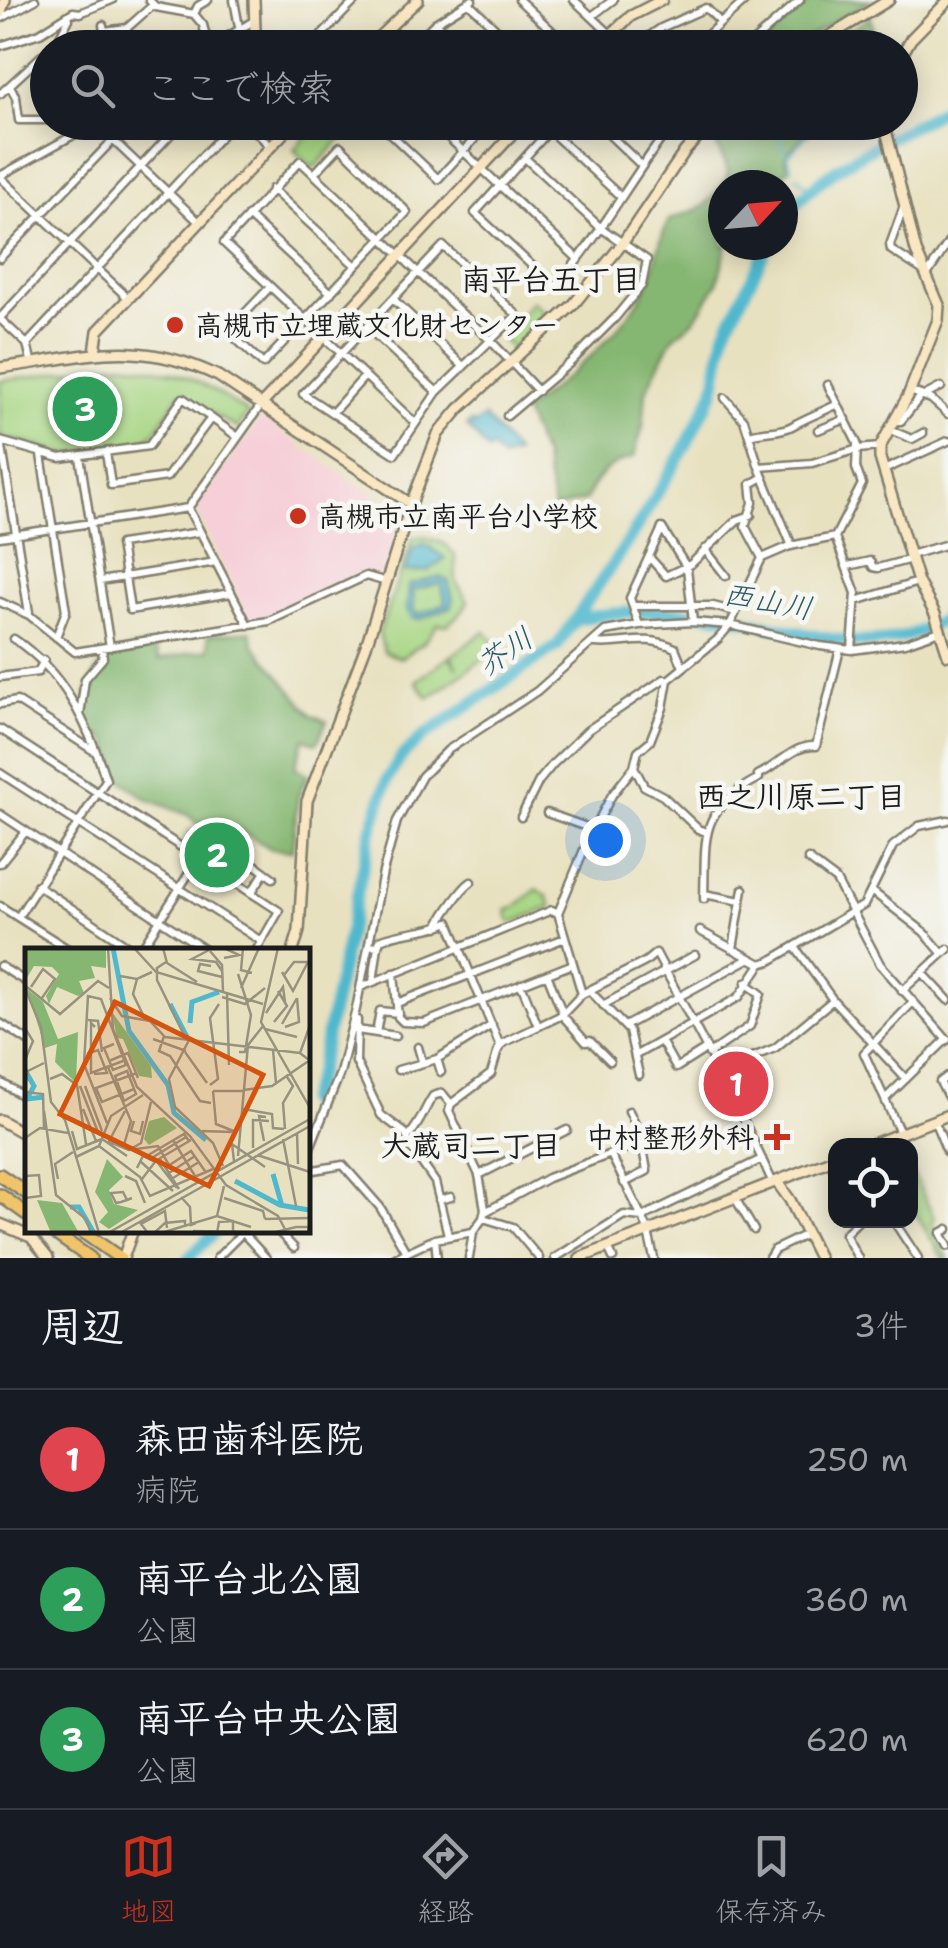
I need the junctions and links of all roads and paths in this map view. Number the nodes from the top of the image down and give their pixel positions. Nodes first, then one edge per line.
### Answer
1 (5, 0) edge
2 (35, 0) edge
3 (70, 0) edge
4 (112, 0) edge
5 (165, 0) edge
6 (208, 0) edge
7 (234, 0) edge
8 (254, 0) edge
9 (356, 0) edge
10 (418, 0) edge
11 (519, 0) edge
12 (574, 0) edge
13 (613, 0) edge
14 (662, 0) edge
15 (746, 0) edge
16 (800, 0) edge
17 (889, 0) edge
18 (470, 1) edge
19 (948, 1) edge
20 (154, 4) edge
21 (77, 13) junction
22 (194, 14) junction
23 (0, 16) edge
24 (592, 16) junction
25 (255, 20) junction
26 (720, 22) junction
27 (434, 23) junction
28 (238, 28) junction
29 (46, 30) edge
30 (62, 30) edge
31 (104, 30) edge
32 (204, 30) edge
33 (235, 30) edge
34 (256, 30) edge
35 (327, 30) edge
36 (386, 30) edge
37 (427, 30) edge
38 (442, 30) edge
39 (498, 30) edge
40 (550, 30) edge
41 (607, 30) edge
42 (614, 30) edge
43 (658, 30) edge
44 (712, 30) edge
45 (766, 30) edge
46 (840, 30) edge
47 (918, 32) edge
48 (30, 36) edge
49 (0, 46) edge
50 (30, 68) edge
51 (10, 86) junction
52 (0, 94) edge
53 (30, 120) edge
54 (65, 140) edge
55 (166, 140) edge
56 (218, 140) edge
57 (264, 140) edge
58 (276, 140) edge
59 (397, 140) edge
60 (451, 140) edge
61 (474, 140) edge
62 (508, 140) edge
63 (542, 140) edge
64 (560, 140) edge
65 (615, 140) edge
66 (660, 140) edge
67 (696, 140) edge
68 (888, 140) edge
69 (112, 141) joint
70 (270, 146) junction
71 (464, 152) junction
72 (525, 158) junction
73 (641, 164) junction
74 (140, 168) junction
75 (482, 168) junction
76 (314, 174) junction
77 (0, 176) edge
78 (500, 185) junction
79 (272, 189) junction
80 (169, 194) junction
81 (620, 196) junction
82 (905, 205) junction
83 (40, 215) junction
84 (248, 216) junction
85 (200, 222) junction
86 (600, 228) junction
87 (382, 238) junction
88 (69, 242) junction
89 (622, 244) junction
90 (948, 244) edge
91 (1, 254) edge
92 (400, 254) junction
93 (578, 259) junction
94 (356, 266) junction
95 (98, 270) junction
96 (418, 271) junction
97 (926, 274) junction
98 (270, 287) junction
99 (330, 293) junction
100 (128, 298) junction
101 (392, 299) junction
102 (0, 318) edge
103 (306, 320) junction
104 (367, 327) junction
105 (322, 336) junction
106 (492, 342) junction
107 (27, 344) junction
108 (96, 352) junction
109 (341, 354) junction
110 (512, 362) junction
111 (32, 364) junction
112 (463, 366) junction
113 (0, 368) edge
114 (365, 376) junction
115 (828, 385) dead end
116 (941, 387) dead end
117 (538, 391) junction
118 (910, 391) junction
119 (437, 392) junction
120 (922, 396) junction
121 (725, 398) dead end
122 (838, 404) junction
123 (261, 405) junction
124 (332, 413) junction
125 (948, 414) edge
126 (507, 416) dead end
127 (211, 418) junction
128 (846, 419) junction
129 (414, 422) junction
130 (891, 426) junction
131 (818, 430) dead end
132 (923, 433) dead end
133 (750, 435) junction
134 (238, 437) junction
135 (0, 441) edge
136 (948, 441) edge
137 (880, 447) junction
138 (858, 449) junction
139 (106, 452) junction
140 (41, 455) junction
141 (80, 457) junction
142 (760, 467) junction
143 (884, 470) junction
144 (763, 478) junction
145 (410, 504) junction
146 (188, 508) junction
147 (750, 516) junction
148 (90, 523) junction
149 (52, 529) junction
150 (200, 532) junction
151 (16, 535) junction
152 (835, 537) junction
153 (0, 538) edge
154 (948, 544) edge
155 (792, 546) junction
156 (705, 549) junction
157 (648, 557) junction
158 (910, 557) junction
159 (762, 558) junction
160 (216, 562) junction
161 (848, 566) junction
162 (687, 568) junction
163 (726, 576) dead end
164 (125, 577) junction
165 (100, 581) junction
166 (387, 582) junction
167 (918, 582) junction
168 (232, 592) junction
169 (856, 601) junction
170 (0, 602) edge
171 (691, 606) junction
172 (947, 606) edge
173 (635, 608) junction
174 (736, 612) junction
175 (29, 614) junction
176 (935, 616) junction
177 (693, 622) junction
178 (638, 623) junction
179 (730, 623) junction
180 (248, 625) junction
181 (943, 630) edge
182 (56, 636) junction
183 (14, 638) dead end
184 (594, 642) junction
185 (853, 645) junction
186 (106, 647) junction
187 (840, 649) junction
188 (948, 655) edge
189 (44, 660) junction
190 (683, 667) junction
191 (0, 677) edge
192 (668, 680) junction
193 (0, 704) edge
194 (80, 716) junction
195 (0, 730) edge
196 (98, 753) junction
197 (634, 766) junction
198 (0, 773) edge
199 (96, 792) junction
200 (547, 813) dead end
201 (1, 817) edge
202 (521, 817) dead end
203 (948, 820) edge
204 (77, 822) junction
205 (594, 830) junction
206 (26, 831) junction
207 (706, 832) junction
208 (58, 853) junction
209 (198, 859) junction
210 (808, 859) dead end
211 (0, 862) edge
212 (251, 862) dead end
213 (265, 872) junction
214 (274, 878) dead end
215 (471, 882) dead end
216 (37, 886) junction
217 (178, 889) junction
218 (743, 889) dead end
219 (872, 892) junction
220 (251, 893) junction
221 (741, 902) junction
222 (0, 906) edge
223 (852, 911) junction
224 (558, 913) junction
225 (18, 917) junction
226 (160, 920) junction
227 (438, 927) junction
228 (700, 931) dead end
229 (565, 938) junction
230 (261, 941) junction
231 (374, 945) junction
232 (459, 946) junction
233 (795, 947) junction
234 (67, 948) edge
235 (134, 948) edge
236 (139, 948) edge
237 (204, 948) edge
238 (257, 948) edge
239 (294, 948) edge
240 (734, 950) junction
241 (945, 951) edge
242 (694, 954) dead end
243 (750, 958) junction
244 (573, 964) junction
245 (760, 964) junction
246 (0, 966) edge
247 (665, 971) junction
248 (922, 972) junction
249 (394, 973) junction
250 (471, 974) junction
251 (547, 974) junction
252 (25, 980) edge
253 (373, 982) junction
254 (746, 983) junction
255 (522, 984) junction
256 (361, 987) junction
257 (902, 991) junction
258 (586, 993) junction
259 (678, 996) junction
260 (481, 1000) junction
261 (834, 1000) junction
262 (948, 1000) edge
263 (397, 1003) junction
264 (912, 1003) junction
265 (603, 1005) junction
266 (356, 1009) junction
267 (398, 1013) junction
268 (562, 1014) junction
269 (0, 1023) edge
270 (692, 1023) junction
271 (492, 1025) junction
272 (538, 1026) junction
273 (626, 1026) junction
274 (357, 1030) junction
275 (376, 1033) junction
276 (396, 1036) dead end
277 (25, 1039) edge
278 (948, 1039) edge
279 (661, 1041) junction
280 (873, 1045) junction
281 (500, 1046) junction
282 (418, 1047) dead end
283 (708, 1052) junction
284 (636, 1055) junction
285 (437, 1060) junction
286 (610, 1060) dead end
287 (422, 1061) junction
288 (398, 1070) dead end
289 (718, 1071) junction
290 (441, 1072) dead end
291 (639, 1075) dead end
292 (948, 1076) edge
293 (906, 1079) junction
294 (0, 1082) edge
295 (25, 1097) edge
296 (948, 1097) edge
297 (886, 1098) junction
298 (451, 1104) junction
299 (629, 1111) dead end
300 (948, 1114) edge
301 (0, 1120) edge
302 (934, 1120) junction
303 (566, 1130) dead end
304 (900, 1133) junction
305 (25, 1134) edge
306 (408, 1137) junction
307 (643, 1137) junction
308 (888, 1138) edge
309 (310, 1149) edge
310 (948, 1154) edge
311 (610, 1155) junction
312 (762, 1159) junction
313 (828, 1161) edge
314 (310, 1171) edge
315 (0, 1175) edge
316 (478, 1175) junction
317 (624, 1182) junction
318 (775, 1182) junction
319 (25, 1192) edge
320 (0, 1196) edge
321 (451, 1197) dead end
322 (735, 1198) junction
323 (440, 1200) junction
324 (25, 1212) edge
325 (484, 1215) junction
326 (642, 1217) junction
327 (0, 1224) edge
328 (851, 1228) edge
329 (898, 1228) edge
330 (948, 1229) edge
331 (754, 1230) dead end
332 (474, 1232) junction
333 (648, 1232) junction
334 (54, 1233) edge
335 (84, 1233) edge
336 (131, 1233) edge
337 (243, 1233) edge
338 (245, 1233) edge
339 (281, 1233) edge
340 (807, 1234) junction
341 (448, 1235) junction
342 (435, 1239) junction
343 (948, 1246) edge
344 (608, 1247) junction
345 (294, 1248) dead end
346 (406, 1252) junction
347 (856, 1255) edge
348 (118, 1256) edge
349 (48, 1258) edge
350 (90, 1258) edge
351 (218, 1258) edge
352 (266, 1258) edge
353 (395, 1258) edge
354 (436, 1258) edge
355 (468, 1258) edge
356 (539, 1258) edge
357 (555, 1258) edge
358 (580, 1258) edge
359 (613, 1258) edge
360 (654, 1258) edge
361 (769, 1258) edge
362 (819, 1258) edge
363 (846, 1258) edge
364 (918, 1258) edge

1 - 23 street
2 - 23 street
3 - 21 street
4 - 21 street
5 - 20 street
6 - 22 street
7 - 28 street
8 - 25 street
9 - 35 street
10 - 36 street
11 - 40 street
12 - 24 street
13 - 24 street
14 - 42 street
15 - 26 street
16 - 45 street
17 - 46 street
18 - 27 street
18 - 39 street
19 - 47 street
20 - 22 street
20 - 31 street
21 - 29 street
21 - 30 street
22 - 32 street
24 - 41 street
25 - 28 street
25 - 34 street
26 - 43 street
26 - 44 street
27 - 37 street
27 - 38 street
28 - 33 street
48 - 49 street
50 - 51 street
51 - 52 street
51 - 53 street
54 - 77 street
55 - 74 street
56 - 80 street
57 - 70 street
58 - 70 street
59 - 71 street
60 - 71 street
61 - 71 street
62 - 75 street
63 - 72 street
64 - 81 street
65 - 73 street
66 - 73 street
67 - 89 street
68 - 82 street
69 - 74 street
69 - 83 street
70 - 85 street
71 - 75 street
72 - 78 street
72 - 86 street
73 - 81 street
74 - 80 street
74 - 88 street
75 - 78 street
75 - 92 street
76 - 79 street
76 - 87 street
76 - 87 street
77 - 83 street
78 - 93 street
78 - 93 street
79 - 84 street
79 - 94 street
80 - 85 street
80 - 95 street
81 - 86 street
82 - 97 street
82 - 97 street
83 - 88 street
83 - 91 street
84 - 98 street
84 - 99 street
85 - 100 street
86 - 89 street
86 - 93 street
87 - 92 street
87 - 94 street
88 - 95 street
88 - 102 street
89 - 110 street
89 - 117 street
90 - 97 street
92 - 96 street
92 - 105 street
94 - 99 street
95 - 100 street
95 - 107 street
96 - 101 street
96 - 106 street
96 - 106 street
97 - 118 street
98 - 103 street
98 - 103 street
99 - 103 street
100 - 108 street
101 - 104 street
101 - 112 street
102 - 107 street
103 - 105 street
104 - 109 street
104 - 119 street
105 - 109 street
105 - 123 street
106 - 110 street
106 - 112 street
107 - 111 street
108 - 111 street
108 - 123 street
109 - 114 street
109 - 124 street
110 - 117 street
110 - 145 street
111 - 113 street
112 - 119 street
114 - 124 street
114 - 129 street
115 - 122 street
116 - 120 street
117 - 126 street
118 - 120 street
118 - 130 street
119 - 129 street
120 - 125 street
120 - 130 street
121 - 133 street
122 - 128 street
122 - 133 street
123 - 134 street
123 - 145 street
124 - 129 street
127 - 134 street
127 - 139 street
127 - 139 street
128 - 131 street
128 - 138 street
130 - 132 street
130 - 137 street
133 - 142 street
134 - 146 street
135 - 140 street
135 - 151 street
136 - 143 street
137 - 138 street
137 - 143 street
138 - 142 street
138 - 152 street
139 - 141 street
140 - 141 street
140 - 149 street
141 - 148 street
142 - 144 street
143 - 158 street
144 - 147 street
144 - 155 street
145 - 166 street
146 - 148 street
146 - 150 street
147 - 156 street
147 - 159 street
148 - 149 street
148 - 165 street
149 - 151 street
149 - 182 street
150 - 160 street
150 - 164 street
151 - 153 street
151 - 175 street
152 - 155 street
152 - 161 street
154 - 158 street
155 - 159 street
156 - 162 street
156 - 163 street
157 - 162 street
157 - 162 street
157 - 173 street
158 - 161 street
158 - 167 street
159 - 174 street
160 - 164 street
160 - 168 street
161 - 169 street
162 - 171 street
164 - 165 street
164 - 168 street
165 - 186 street
166 - 180 street
166 - 239 street
167 - 169 street
167 - 176 street
168 - 180 street
169 - 185 street
170 - 175 street
171 - 173 street
171 - 174 street
171 - 177 street
172 - 176 street
173 - 178 street
174 - 179 street
175 - 182 street
176 - 181 street
177 - 178 street
177 - 179 street
178 - 184 street
179 - 187 street
179 - 190 street
180 - 186 street
181 - 185 street
181 - 188 street
182 - 186 street
183 - 189 street
184 - 190 street
184 - 231 street
185 - 187 street
186 - 194 street
187 - 207 street
189 - 191 street
189 - 194 street
190 - 192 street
192 - 197 street
192 - 202 street
193 - 196 street
194 - 196 street
195 - 199 street
196 - 199 street
197 - 205 street
197 - 207 street
198 - 204 street
199 - 204 street
199 - 209 street
200 - 205 street
201 - 206 street
203 - 219 street
204 - 208 street
204 - 217 street
205 - 224 street
206 - 208 street
206 - 211 street
207 - 221 street
208 - 216 street
208 - 226 street
209 - 217 street
209 - 220 street
210 - 223 street
212 - 213 street
213 - 214 street
213 - 220 street
215 - 227 street
216 - 225 street
216 - 235 street
217 - 226 street
217 - 230 street
218 - 221 street
219 - 223 street
219 - 241 street
220 - 230 street
221 - 240 street
222 - 225 street
223 - 233 street
223 - 257 street
224 - 229 street
224 - 232 street
225 - 234 street
226 - 236 street
226 - 237 street
227 - 231 street
227 - 232 street
228 - 240 street
229 - 244 street
229 - 250 street
230 - 238 street
231 - 253 street
231 - 256 street
232 - 249 street
232 - 250 street
233 - 245 street
233 - 261 street
240 - 243 street
241 - 248 street
242 - 247 street
243 - 245 street
243 - 259 street
244 - 251 street
244 - 258 street
245 - 254 street
246 - 252 street
247 - 258 street
247 - 259 street
247 - 265 street
248 - 257 street
248 - 262 street
249 - 253 street
249 - 263 street
250 - 260 street
250 - 263 street
251 - 255 street
251 - 268 street
253 - 256 street
254 - 270 street
254 - 283 street
255 - 260 street
255 - 272 street
256 - 266 street
257 - 264 street
258 - 265 street
258 - 268 street
259 - 270 street
259 - 273 street
260 - 267 street
260 - 271 street
261 - 280 street
261 - 289 street
263 - 267 street
264 - 278 street
264 - 280 street
265 - 273 street
266 - 274 street
266 - 309 street
267 - 275 street
268 - 272 street
268 - 286 street
269 - 277 street
270 - 279 street
270 - 283 street
271 - 281 street
271 - 285 street
272 - 281 street
273 - 284 street
274 - 275 street
274 - 306 street
275 - 276 street
278 - 293 street
279 - 283 street
279 - 284 street
280 - 293 street
280 - 297 street
281 - 298 street
282 - 287 street
283 - 289 street
284 - 291 street
285 - 287 street
285 - 290 street
287 - 288 street
289 - 312 street
292 - 296 street
293 - 297 street
294 - 295 street
297 - 304 street
298 - 306 street
298 - 316 street
299 - 307 street
300 - 302 street
301 - 305 street
302 - 304 street
302 - 310 street
303 - 316 street
304 - 308 street
306 - 323 street
307 - 311 street
307 - 317 street
311 - 317 street
311 - 325 street
312 - 318 street
312 - 326 street
313 - 318 street
314 - 346 street
315 - 319 highway
316 - 325 street
317 - 326 street
318 - 322 street
318 - 340 street
320 - 324 highway
321 - 323 street
322 - 331 street
322 - 333 street
323 - 341 street
325 - 332 street
325 - 356 street
326 - 333 street
326 - 357 street
327 - 349 street
328 - 347 street
329 - 364 street
330 - 343 street
332 - 341 street
332 - 355 street
333 - 344 street
333 - 360 street
334 - 350 highway
335 - 348 highway
336 - 348 street
337 - 351 street
338 - 352 street
339 - 345 street
340 - 361 street
340 - 362 street
341 - 342 street
342 - 346 street
342 - 354 street
344 - 358 street
344 - 359 street
346 - 353 street
347 - 363 street

